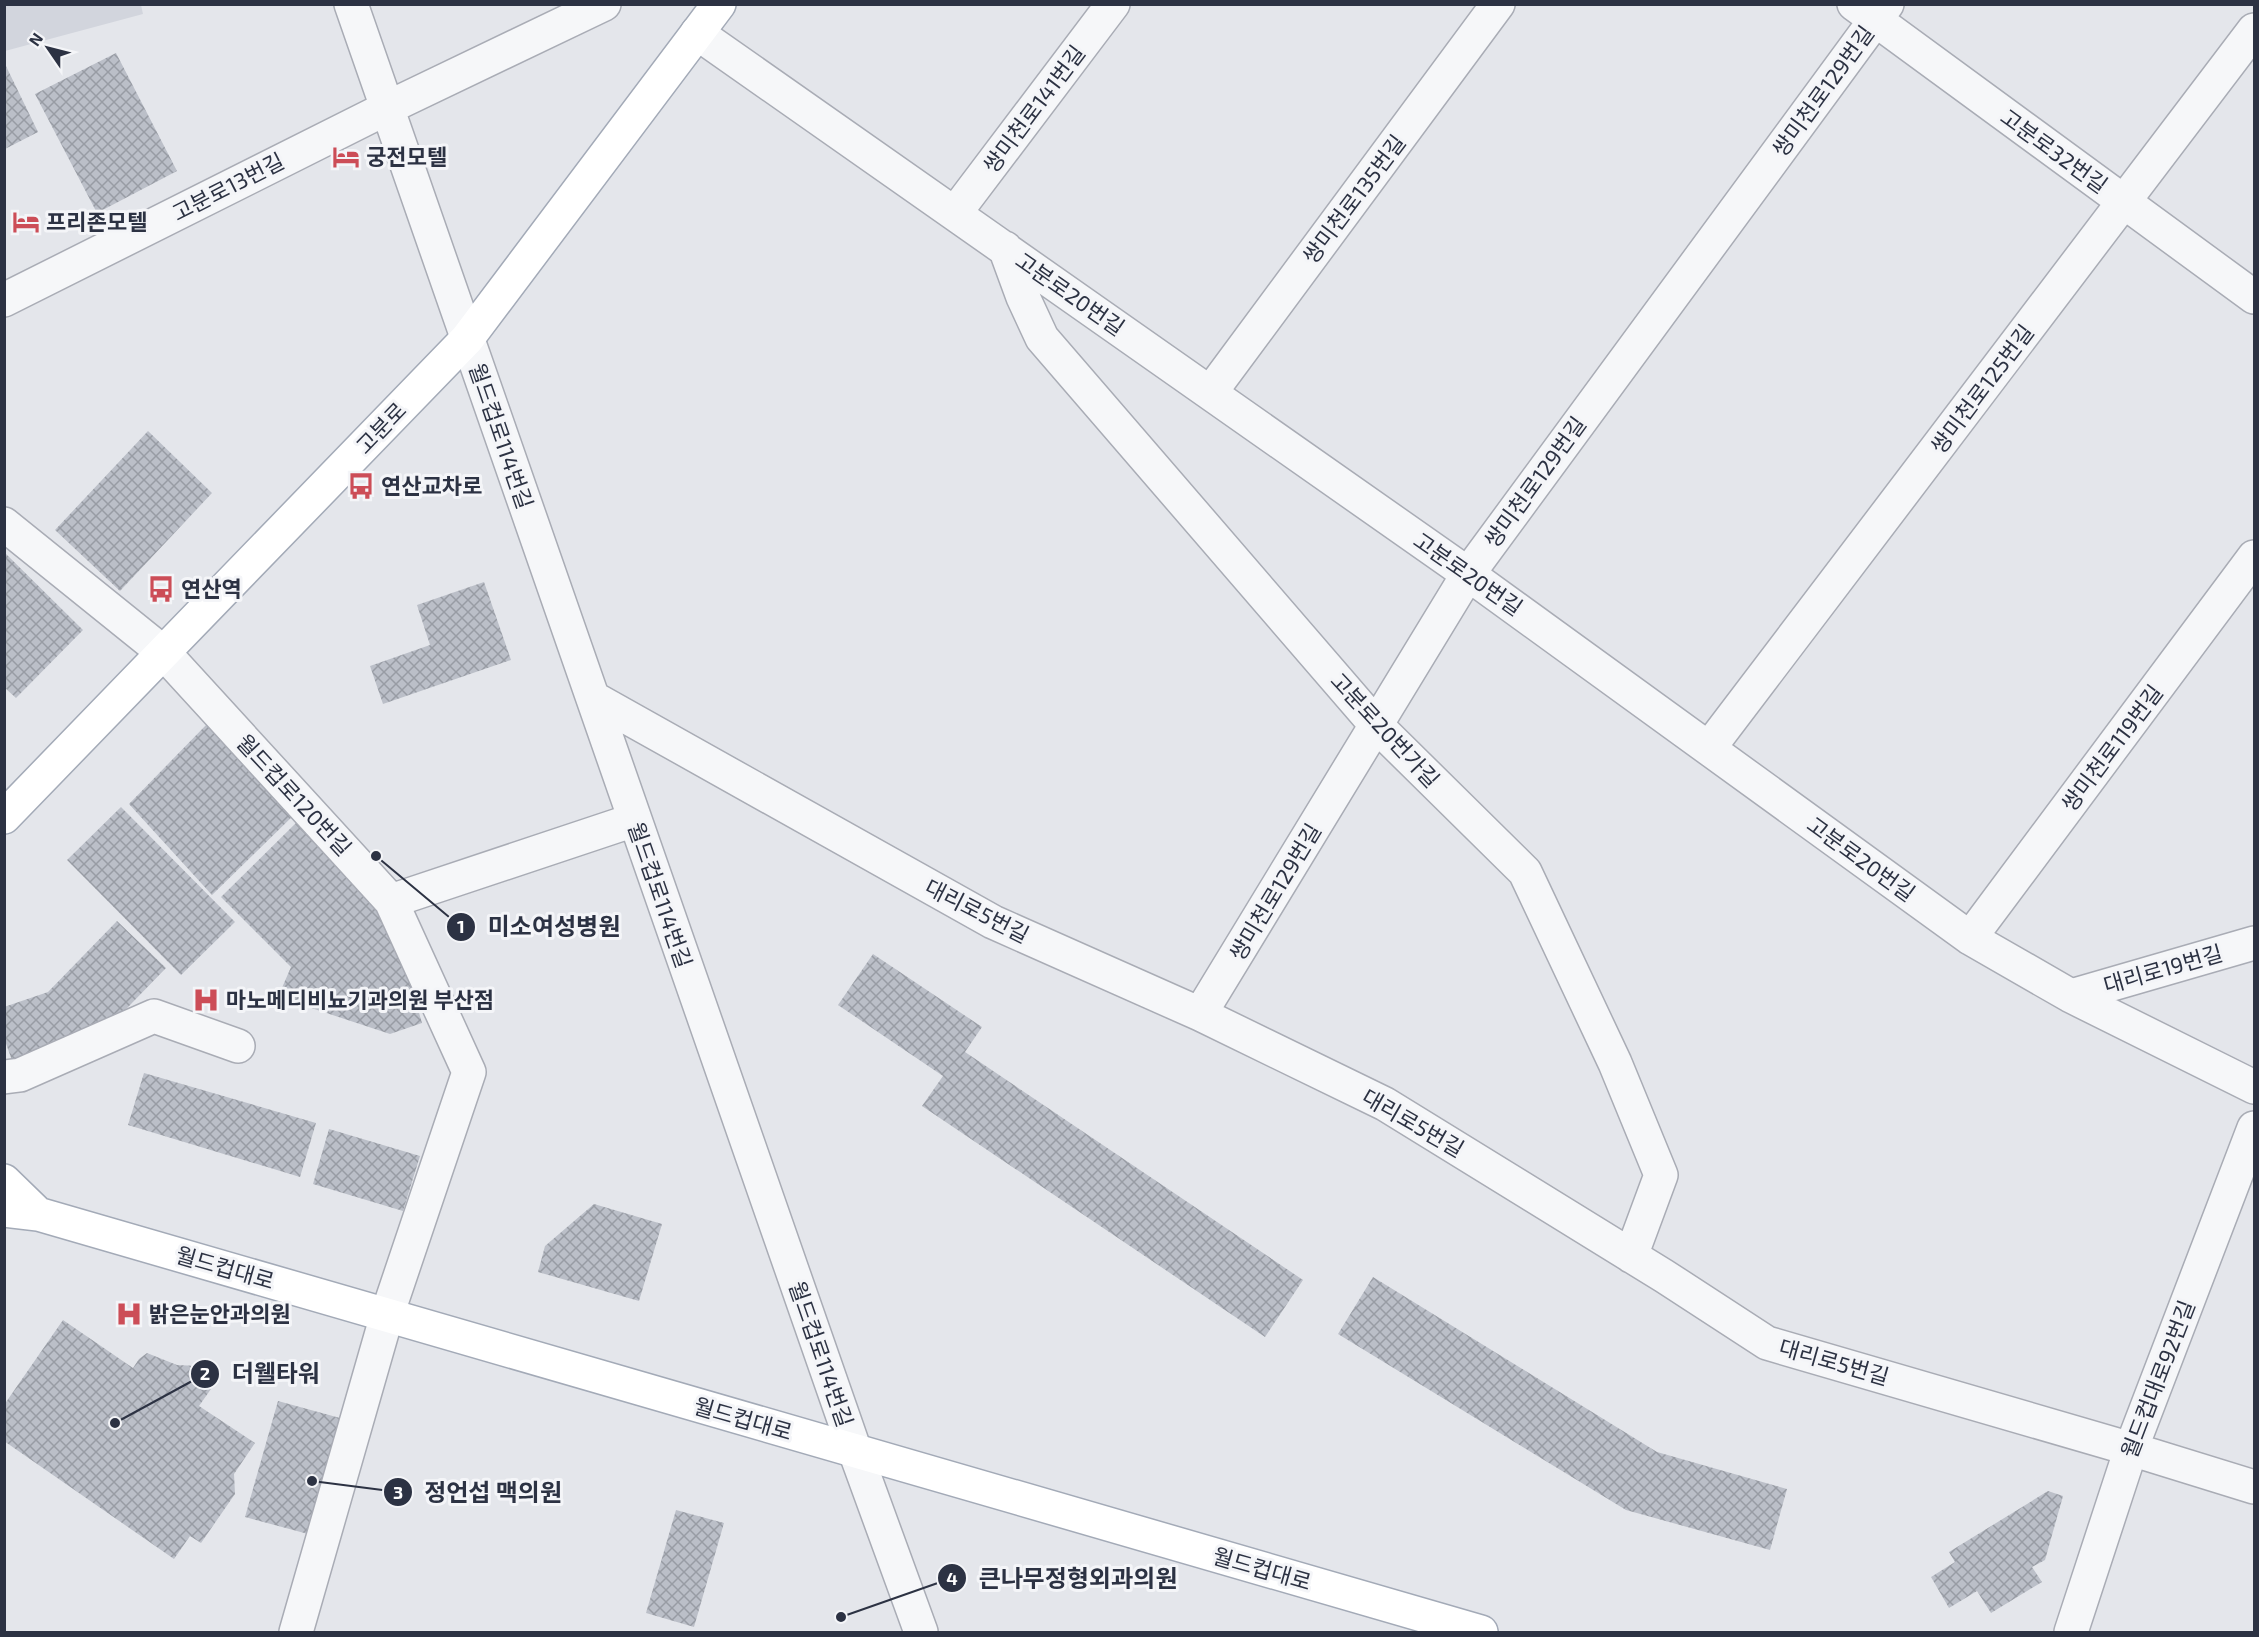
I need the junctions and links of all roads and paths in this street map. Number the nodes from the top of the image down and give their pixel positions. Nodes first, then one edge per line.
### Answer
1 (351, 4) edge
2 (604, 4) edge
3 (1113, 4) edge
4 (1498, 4) edge
5 (1872, 10) edge
6 (708, 14) edge
7 (2254, 30) edge
8 (387, 108) junction
9 (2123, 202) junction
10 (955, 213) junction
11 (1005, 248) junction
12 (2254, 297) edge
13 (4, 300) edge
14 (467, 339) junction
15 (1210, 393) junction
16 (4, 524) edge
17 (2254, 557) edge
18 (1468, 574) junction
19 (164, 653) junction
20 (593, 698) junction
21 (1376, 725) junction
22 (1709, 748) junction
23 (4, 818) edge
24 (634, 820) junction
25 (391, 900) junction
26 (1970, 938) junction
27 (2254, 943) edge
28 (2071, 996) junction
29 (1200, 1014) junction
30 (238, 1046) dead end
31 (4, 1077) edge
32 (2254, 1087) edge
33 (2254, 1128) edge
34 (4, 1181) edge
35 (4, 1210) edge
36 (38, 1214) junction
37 (4, 1234) edge
38 (1631, 1256) junction
39 (387, 1315) junction
40 (2130, 1449) junction
41 (855, 1451) junction
42 (2254, 1487) edge
43 (296, 1632) edge
44 (921, 1632) edge
45 (1481, 1632) edge
46 (2071, 1632) edge

1 - 8 street
2 - 8 street, 고분로13번길
3 - 10 street, 쌍미천로141번길
4 - 15 street, 쌍미천로135번길
5 - 9 street, 고분로32번길
5 - 18 street, 쌍미천로129번길
6 - 10 street, 고분로20번길
6 - 14 main road, 고분로
7 - 9 street, 쌍미천로125번길
8 - 13 street, 고분로13번길
8 - 14 street
9 - 12 street, 고분로32번길
9 - 22 street, 쌍미천로125번길
10 - 11 street, 고분로20번길
11 - 15 street, 고분로20번길
11 - 21 street, 고분로20번가길
14 - 19 main road, 고분로
14 - 20 street, 월드컵로114번길
15 - 18 street, 고분로20번길
16 - 19 street, 월드컵로120번길
17 - 26 street, 쌍미천로119번길
18 - 21 street, 쌍미천로129번길
18 - 22 street, 고분로20번길
19 - 23 main road, 고분로
19 - 25 street, 월드컵로120번길
20 - 24 street, 월드컵로114번길
20 - 29 street, 대리로5번길
21 - 29 street, 쌍미천로129번길
21 - 38 street, 고분로20번가길
22 - 26 street, 고분로20번길
24 - 25 street
24 - 41 street, 월드컵로114번길
25 - 39 street, 월드컵로120번길
26 - 28 street, 고분로20번길
27 - 28 street, 대리로19번길
28 - 32 street, 고분로20번길
29 - 38 street, 대리로5번길
30 - 31 street
33 - 40 street, 월드컵대로92번길
34 - 36 main road
35 - 36 main road, 월드컵대로
36 - 37 main road
36 - 39 main road, 월드컵대로
38 - 40 street, 대리로5번길
39 - 41 main road, 월드컵대로
39 - 43 street, 월드컵로120번길
40 - 42 street, 대리로5번길
40 - 46 street, 월드컵대로92번길
41 - 44 street, 월드컵로114번길
41 - 45 main road, 월드컵대로

